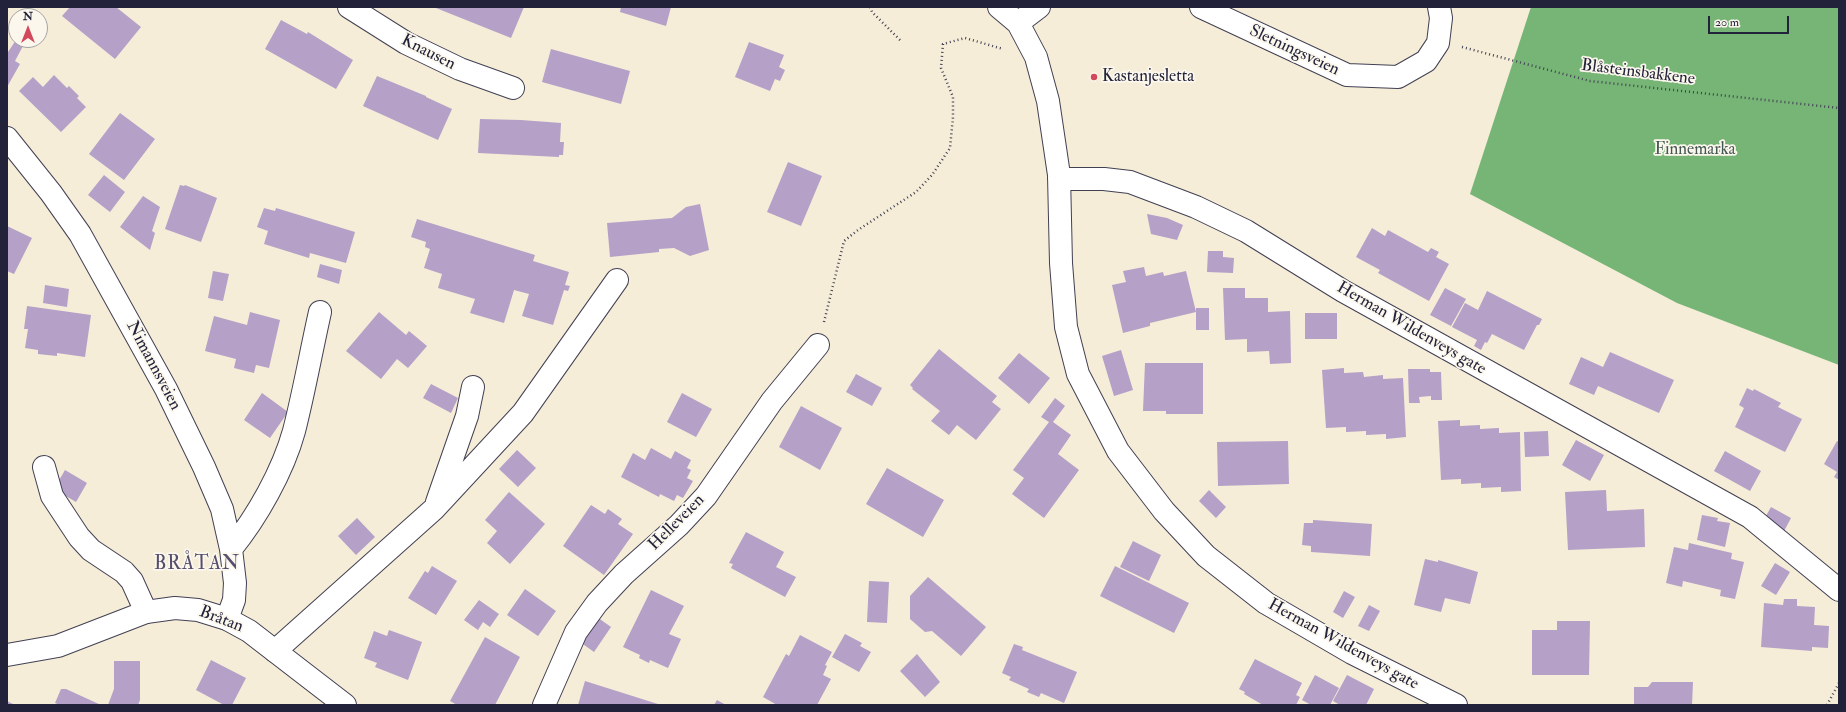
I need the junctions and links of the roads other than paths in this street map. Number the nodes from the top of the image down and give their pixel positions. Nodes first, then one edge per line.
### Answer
1 (349, 7) edge
2 (999, 7) edge
3 (1039, 7) edge
4 (1201, 7) edge
5 (1439, 7) edge
6 (1023, 30) junction
7 (513, 88) dead end
8 (7, 138) edge
9 (1059, 179) junction
10 (617, 280) dead end
11 (320, 312) dead end
12 (818, 345) road end
13 (473, 387) dead end
14 (44, 467) dead end
15 (434, 509) junction
16 (231, 549) junction
17 (1839, 590) edge
18 (146, 612) junction
19 (227, 619) junction
20 (275, 651) junction
21 (7, 655) edge
22 (345, 705) edge
23 (544, 705) edge
24 (1456, 705) edge

1 - 7 street, Knausen
2 - 6 street
3 - 6 street
4 - 5 street, Sletningsveien
6 - 9 street, Herman Wildenveys gate
8 - 16 street, Nimannsveien
9 - 17 street, Herman Wildenveys gate
9 - 24 street, Herman Wildenveys gate
10 - 15 street
11 - 16 street
12 - 23 street, Helleveien
13 - 15 street
14 - 18 street
15 - 20 street
16 - 19 street, Nimannsveien
18 - 19 street, Bråtan
18 - 21 street, Bråtan
19 - 20 street, Bråtan
20 - 22 street, Bråtan

